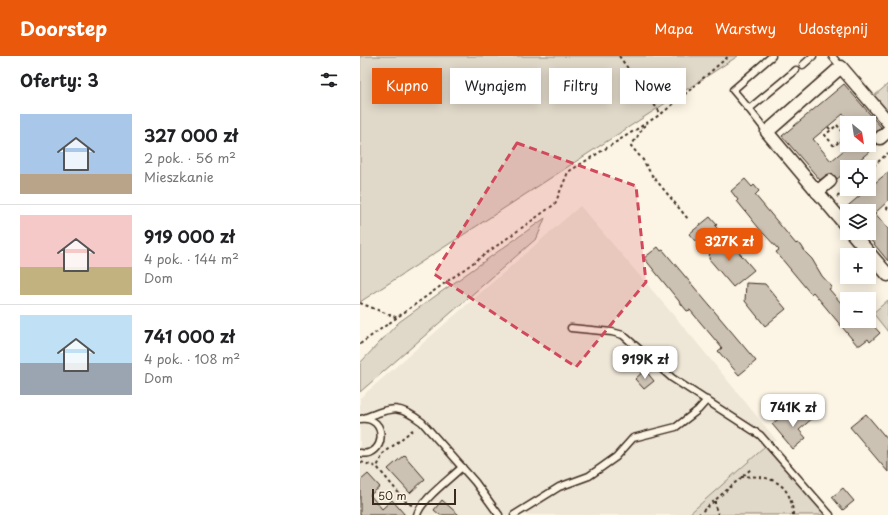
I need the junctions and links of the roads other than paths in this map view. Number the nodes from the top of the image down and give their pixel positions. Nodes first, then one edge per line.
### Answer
1 (772, 56) edge
2 (814, 56) edge
3 (832, 56) edge
4 (803, 65) dead end
5 (841, 67) junction
6 (796, 70) dead end
7 (749, 109) junction
8 (888, 122) edge
9 (767, 132) junction
10 (830, 181) dead end
11 (817, 192) junction
12 (840, 219) edge
13 (860, 240) edge
14 (884, 261) edge
15 (888, 275) edge
16 (571, 328) dead end
17 (707, 400) junction
18 (362, 419) edge
19 (360, 453) edge
20 (462, 467) junction
21 (418, 512) edge
22 (499, 515) edge
23 (514, 515) edge
24 (830, 515) edge

1 - 7 lane
2 - 4 lane
3 - 5 lane
5 - 8 street
5 - 9 street
6 - 7 lane
7 - 9 lane
9 - 11 street
10 - 11 street
11 - 12 street
13 - 14 street
14 - 15 street
16 - 17 lane
17 - 23 lane
17 - 24 lane
18 - 19 lane
18 - 20 lane
20 - 21 lane
20 - 22 lane

